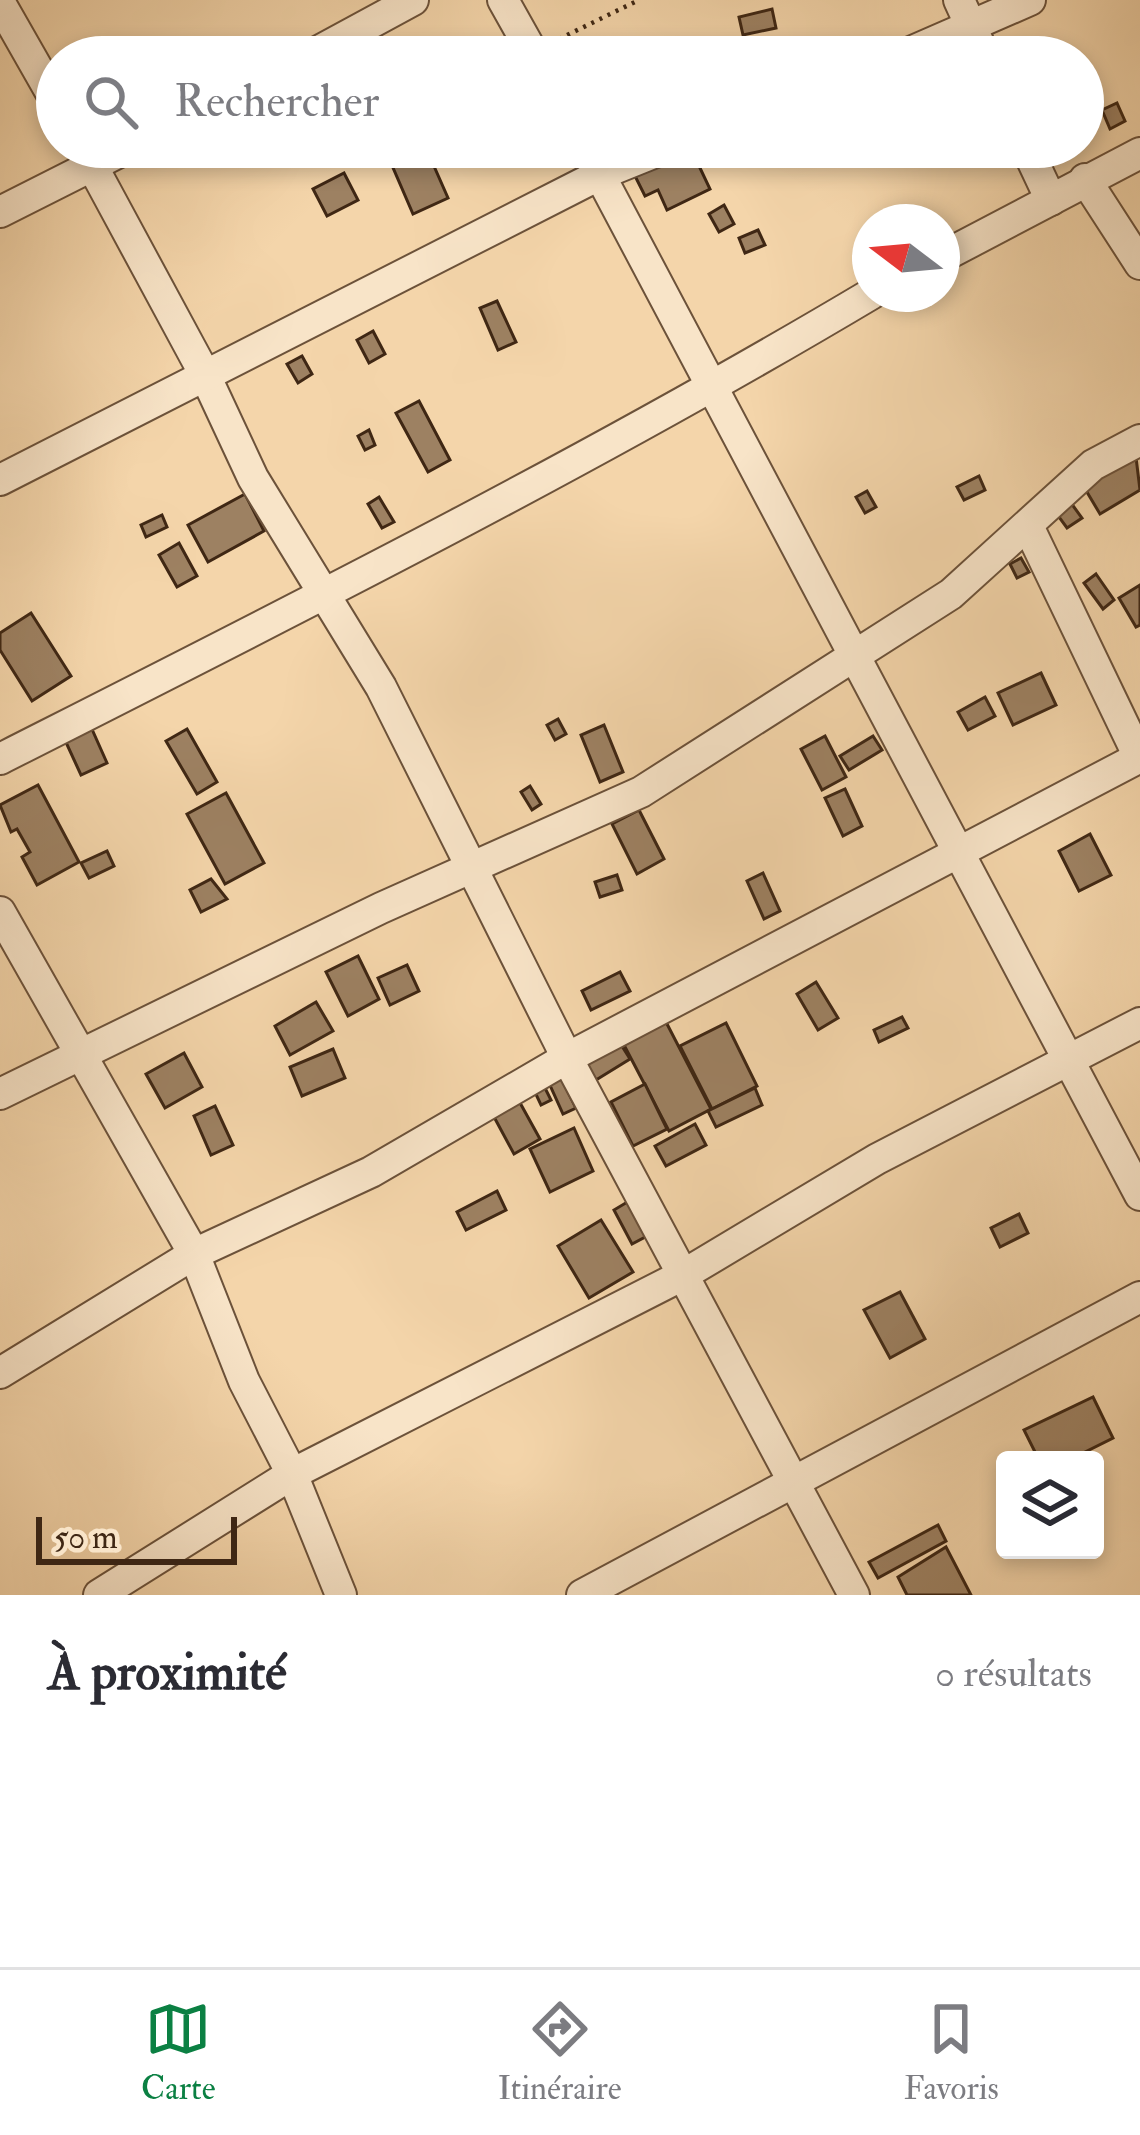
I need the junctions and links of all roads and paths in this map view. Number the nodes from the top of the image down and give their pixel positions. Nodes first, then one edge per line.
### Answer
1 (413, 0) edge
2 (502, 0) edge
3 (639, 0) edge
4 (959, 0) edge
5 (1030, 0) edge
6 (0, 4) edge
7 (347, 36) edge
8 (523, 36) edge
9 (570, 36) edge
10 (976, 36) edge
11 (987, 36) edge
12 (36, 67) edge
13 (1140, 153) edge
14 (68, 168) edge
15 (93, 168) edge
16 (580, 168) edge
17 (597, 168) edge
18 (1036, 168) edge
19 (1085, 179) junction
20 (1051, 200) junction
21 (0, 212) edge
22 (960, 247) edge
23 (1140, 264) edge
24 (852, 306) edge
25 (204, 373) junction
26 (716, 386) junction
27 (1140, 440) edge
28 (0, 480) edge
29 (1028, 526) junction
30 (321, 591) junction
31 (855, 651) junction
32 (1139, 757) edge
33 (0, 759) edge
34 (958, 848) junction
35 (471, 871) junction
36 (0, 912) edge
37 (1140, 1023) edge
38 (84, 1056) junction
39 (567, 1058) junction
40 (1069, 1059) junction
41 (0, 1094) edge
42 (1140, 1195) edge
43 (194, 1254) junction
44 (683, 1275) junction
45 (1140, 1297) edge
46 (0, 1373) edge
47 (292, 1474) junction
48 (794, 1484) junction
49 (99, 1595) edge
50 (341, 1595) edge
51 (582, 1595) edge
52 (854, 1595) edge

1 - 7 street
2 - 8 street
3 - 9 path
4 - 10 street
5 - 11 street
6 - 12 street
13 - 19 street
14 - 21 street
15 - 25 street
16 - 25 street
17 - 26 street
18 - 20 street
19 - 20 street
19 - 23 street
20 - 22 street
24 - 26 street
25 - 28 street
25 - 30 street
26 - 30 street
26 - 31 street
27 - 29 street
29 - 31 street
29 - 32 street
30 - 33 street
30 - 35 street
31 - 34 street
31 - 35 street
32 - 34 street
34 - 39 street
34 - 40 street
35 - 38 street
35 - 39 street
36 - 38 street
37 - 40 street
38 - 41 street
38 - 43 street
39 - 43 street
39 - 44 street
40 - 42 street
40 - 44 street
43 - 46 street
43 - 47 street
44 - 47 street
44 - 48 street
45 - 48 street
47 - 49 street
47 - 50 street
48 - 51 street
48 - 52 street

